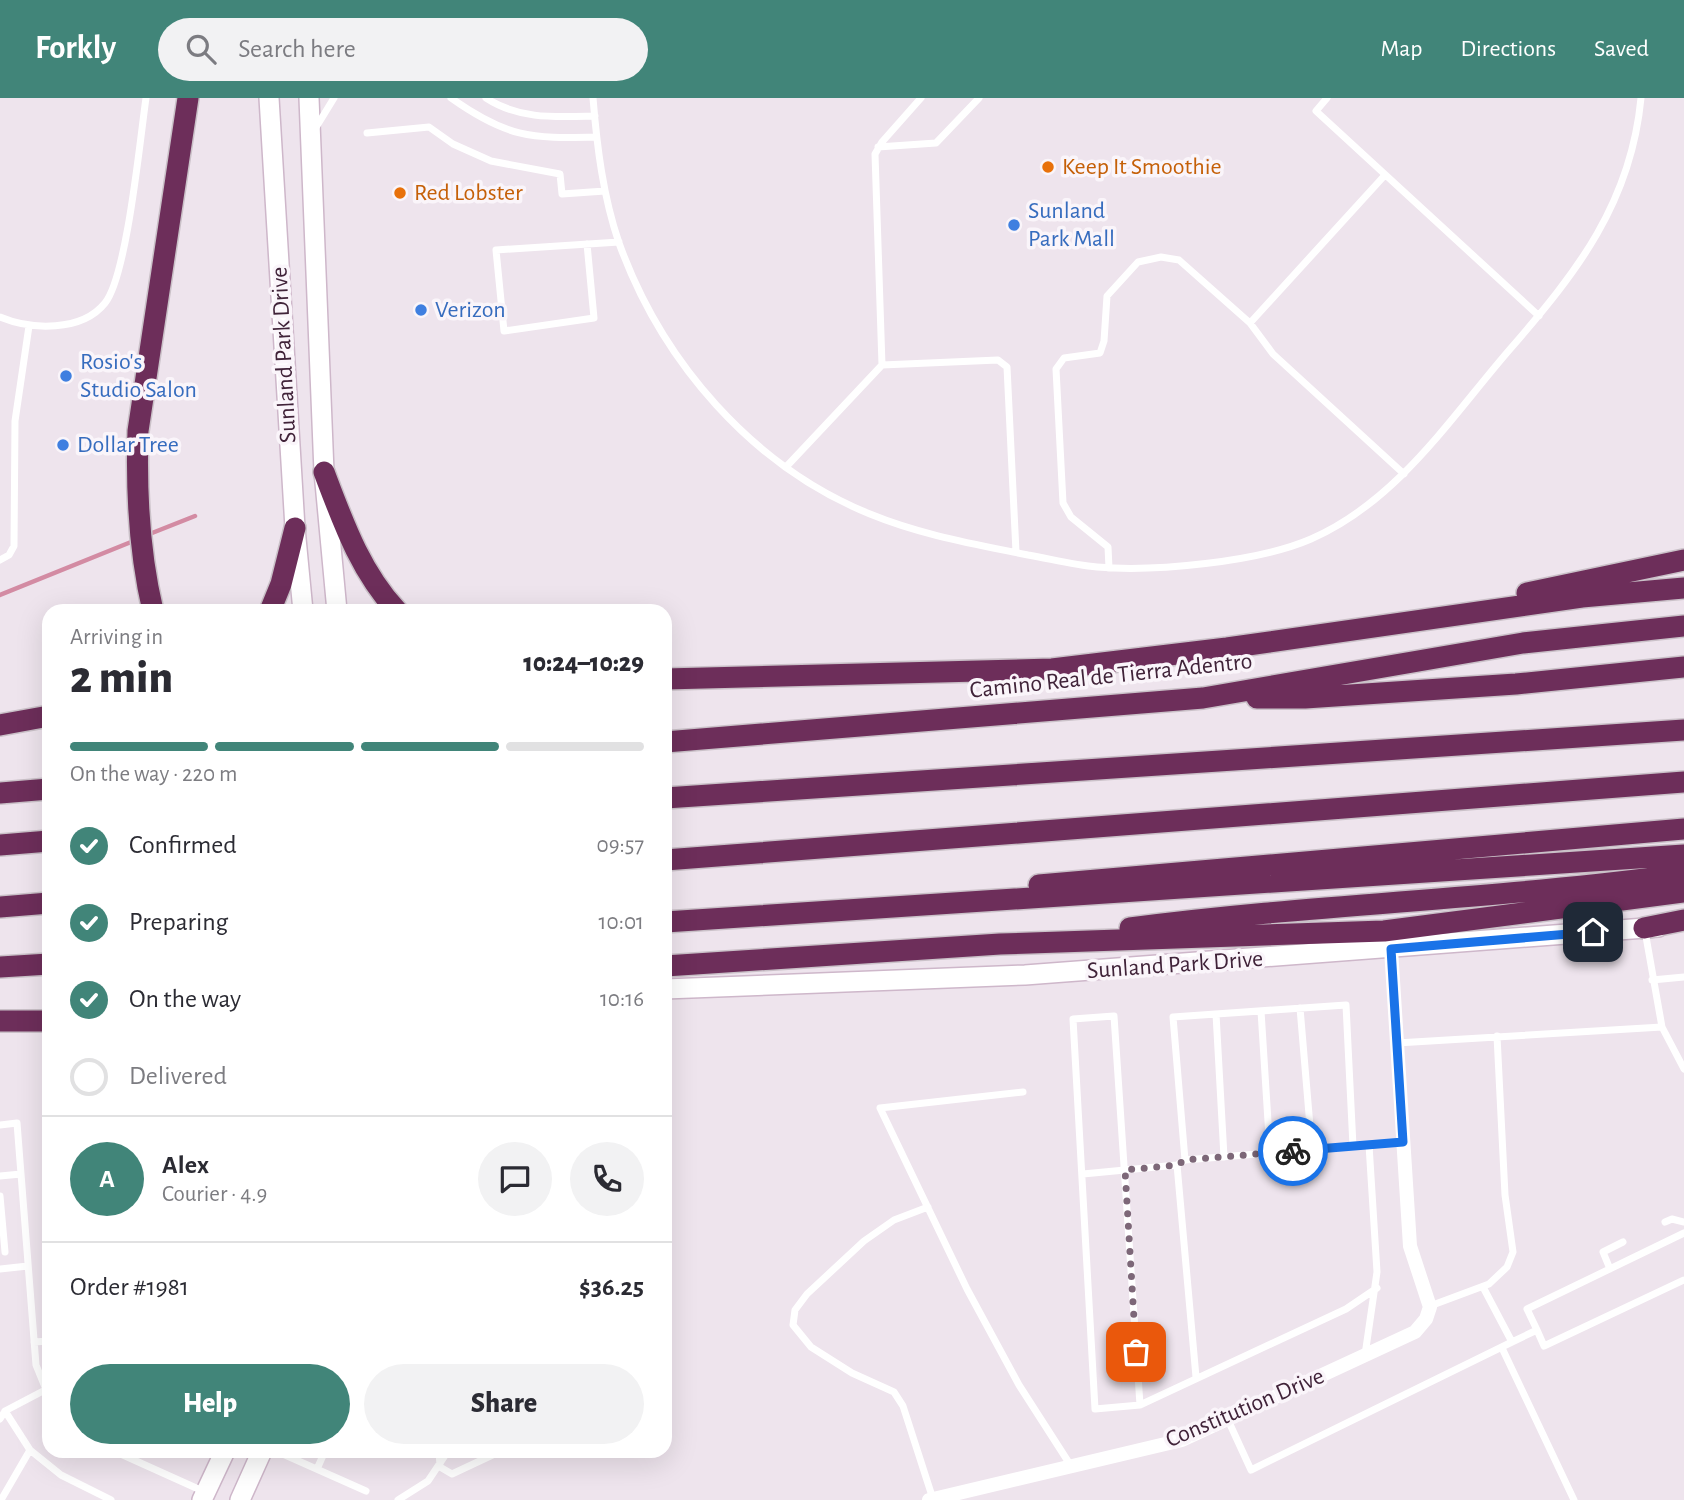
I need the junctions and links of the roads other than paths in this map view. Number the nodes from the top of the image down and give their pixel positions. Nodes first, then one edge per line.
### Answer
1 (146, 98) edge
2 (188, 98) edge
3 (269, 98) edge
4 (309, 98) edge
5 (334, 98) edge
6 (451, 98) edge
7 (486, 98) edge
8 (593, 98) edge
9 (921, 98) edge
10 (979, 98) edge
11 (1327, 98) edge
12 (1641, 98) edge
13 (595, 116) junction
14 (367, 133) dead end
15 (310, 135) junction
16 (596, 137) junction
17 (878, 147) junction
18 (1385, 175) junction
19 (606, 191) junction
20 (619, 242) junction
21 (587, 244) junction
22 (1539, 316) junction
23 (0, 317) edge
24 (1250, 323) junction
25 (29, 326) junction
26 (882, 365) junction
27 (786, 467) junction
28 (324, 472) junction
29 (1404, 474) junction
30 (295, 528) junction
31 (1016, 552) junction
32 (0, 560) edge
33 (1684, 560) edge
34 (1109, 568) junction
35 (1684, 588) edge
36 (152, 604) edge
37 (273, 604) edge
38 (302, 604) edge
39 (336, 604) edge
40 (391, 604) edge
41 (1413, 620) junction
42 (1684, 626) edge
43 (1684, 667) edge
44 (672, 679) edge
45 (1203, 698) junction
46 (42, 717) edge
47 (0, 725) edge
48 (1684, 730) edge
49 (672, 741) edge
50 (1684, 782) edge
51 (42, 790) edge
52 (0, 793) edge
53 (672, 798) edge
54 (1684, 829) edge
55 (42, 842) edge
56 (0, 845) edge
57 (1684, 855) edge
58 (672, 859) edge
59 (1684, 874) edge
60 (1684, 892) edge
61 (42, 904) edge
62 (0, 907) edge
63 (832, 910) junction
64 (1684, 920) edge
65 (672, 921) edge
66 (1684, 926) edge
67 (1644, 928) junction
68 (1000, 944) junction
69 (1391, 949) junction
70 (42, 964) edge
71 (0, 967) edge
72 (672, 967) edge
73 (1684, 977) edge
74 (1653, 980) junction
75 (672, 989) edge
76 (1300, 1008) junction
77 (1261, 1011) junction
78 (1216, 1014) junction
79 (0, 1021) edge
80 (42, 1021) edge
81 (1662, 1027) junction
82 (1497, 1036) junction
83 (1397, 1043) junction
84 (1684, 1069) edge
85 (1023, 1092) dead end
86 (0, 1125) edge
87 (1403, 1142) junction
88 (1369, 1145) junction
89 (1353, 1146) junction
90 (1312, 1150) junction
91 (1270, 1153) junction
92 (1224, 1157) junction
93 (1181, 1163) junction
94 (1125, 1170) junction
95 (21, 1174) junction
96 (1083, 1174) junction
97 (0, 1176) edge
98 (0, 1196) edge
99 (928, 1208) junction
100 (1665, 1222) dead end
101 (1684, 1222) edge
102 (1684, 1233) edge
103 (1623, 1242) dead end
104 (5, 1252) dead end
105 (28, 1266) junction
106 (0, 1269) edge
107 (1610, 1269) junction
108 (1684, 1280) edge
109 (1483, 1287) junction
110 (1377, 1288) junction
111 (1428, 1313) junction
112 (1537, 1330) junction
113 (42, 1341) edge
114 (34, 1342) junction
115 (1512, 1342) junction
116 (1502, 1348) junction
117 (1365, 1355) junction
118 (1196, 1377) junction
119 (42, 1380) edge
120 (42, 1395) edge
121 (1140, 1405) junction
122 (5, 1411) junction
123 (0, 1419) edge
124 (1228, 1420) junction
125 (30, 1450) junction
126 (128, 1458) edge
127 (222, 1458) edge
128 (259, 1458) edge
129 (292, 1458) edge
130 (322, 1458) edge
131 (439, 1458) edge
132 (444, 1458) edge
133 (486, 1458) edge
134 (1071, 1466) junction
135 (440, 1467) junction
136 (317, 1469) junction
137 (366, 1491) dead end
138 (208, 1497) edge
139 (931, 1499) edge
140 (1, 1500) edge
141 (111, 1500) edge
142 (240, 1500) edge
143 (398, 1500) edge
144 (1574, 1500) edge

1 - 25 lane
2 - 36 highway
3 - 30 main road, Sunland Park Drive
4 - 15 main road, Sunland Park Drive
5 - 15 lane
6 - 16 lane
7 - 13 lane
8 - 13 lane
9 - 17 lane
10 - 17 lane
11 - 18 lane
12 - 22 lane
13 - 16 lane
14 - 19 lane
15 - 28 main road, Sunland Park Drive
16 - 19 lane
17 - 26 lane
18 - 22 lane
18 - 24 lane
19 - 20 lane
20 - 21 lane
20 - 27 lane
21 - 21 lane
22 - 29 lane
23 - 25 lane
24 - 29 lane
24 - 34 lane
25 - 32 lane
26 - 27 lane
26 - 31 lane
27 - 31 lane
28 - 39 main road, Sunland Park Drive
28 - 40 highway
29 - 34 lane
30 - 37 highway
30 - 38 main road, Sunland Park Drive
31 - 34 lane
33 - 41 highway
35 - 41 highway
41 - 44 highway
42 - 45 highway, Camino Real de Tierra Adentro
43 - 45 highway
45 - 49 highway, Camino Real de Tierra Adentro
46 - 47 highway
48 - 53 highway
50 - 58 highway
51 - 52 highway
54 - 63 highway
55 - 56 highway
57 - 63 highway
59 - 68 highway
60 - 68 highway
61 - 62 highway
63 - 65 highway
64 - 67 highway
66 - 67 main road, Sunland Park Drive
67 - 69 main road, Sunland Park Drive
67 - 74 lane
68 - 72 highway
69 - 75 main road, Sunland Park Drive
69 - 83 street
70 - 71 highway
73 - 74 lane
74 - 81 lane
76 - 77 lane
76 - 89 lane
76 - 90 lane
77 - 78 lane
77 - 91 lane
78 - 92 lane
78 - 93 lane
79 - 80 highway
81 - 82 lane
81 - 84 lane
82 - 83 lane
82 - 109 lane
83 - 87 street
85 - 99 lane
86 - 95 lane
87 - 88 lane
87 - 111 street
88 - 89 lane
88 - 110 lane
89 - 90 lane
90 - 91 lane
91 - 92 lane
92 - 93 lane
93 - 94 lane
93 - 118 lane
94 - 96 lane
94 - 96 lane
94 - 121 lane
95 - 97 lane
95 - 105 lane
96 - 121 lane
98 - 104 lane
99 - 134 lane
99 - 139 lane
100 - 101 lane
102 - 107 lane
103 - 107 lane
105 - 106 lane
105 - 114 lane
107 - 112 lane
108 - 112 lane
109 - 111 lane
109 - 115 lane
110 - 117 lane
110 - 118 lane
111 - 117 street, Constitution Drive
112 - 115 lane
113 - 114 lane
114 - 119 lane
115 - 116 lane
116 - 124 lane
116 - 144 lane
117 - 124 street, Constitution Drive
118 - 121 lane
120 - 122 lane
122 - 123 lane
122 - 125 lane
124 - 134 street, Constitution Drive
125 - 140 lane
125 - 141 lane
126 - 138 lane
127 - 138 main road
128 - 142 main road
129 - 136 lane
130 - 136 lane
131 - 135 lane
132 - 135 lane
133 - 135 lane
134 - 139 street, Constitution Drive
135 - 143 lane
136 - 137 lane

